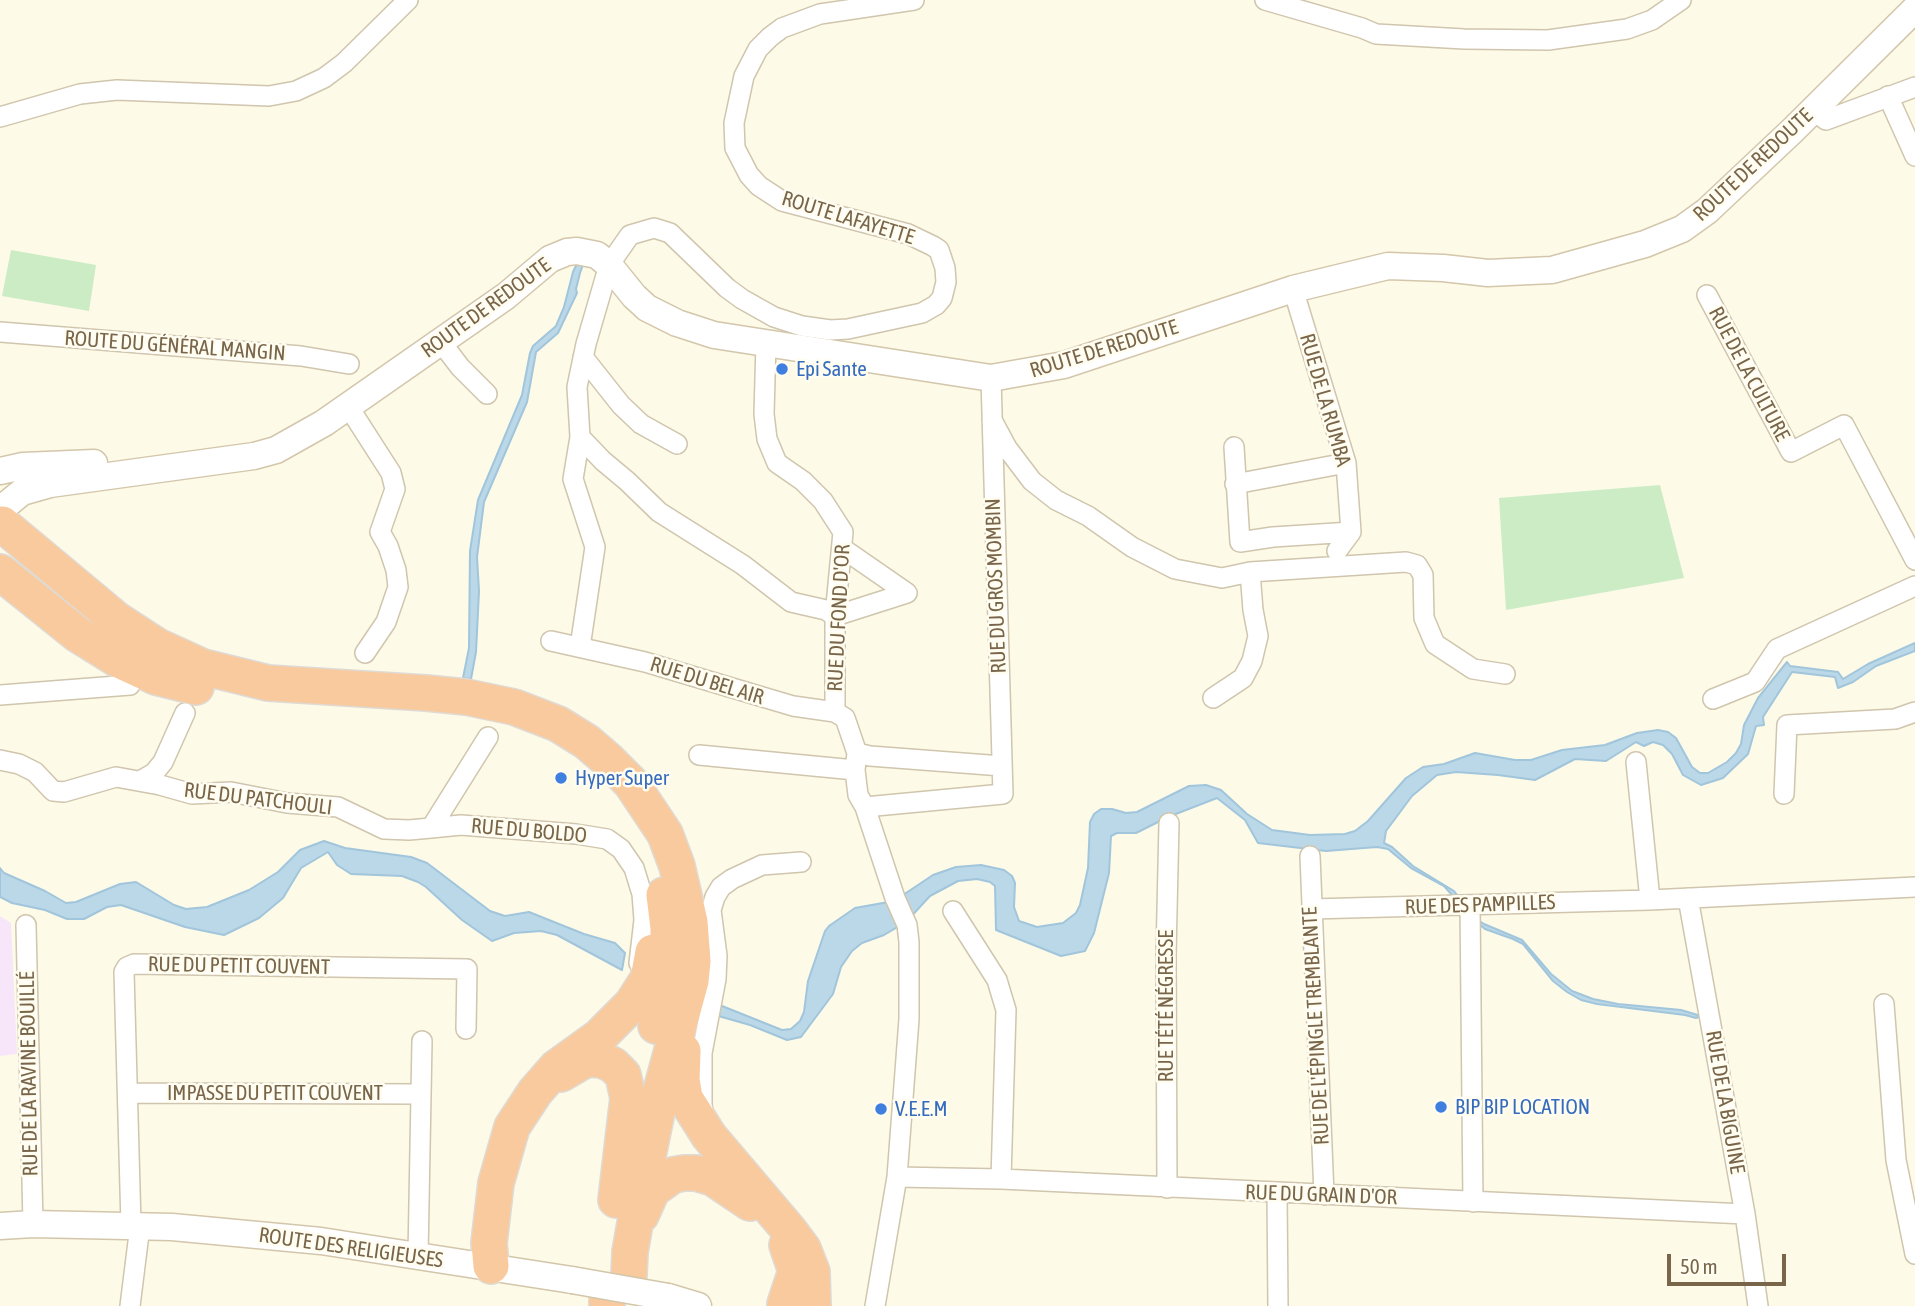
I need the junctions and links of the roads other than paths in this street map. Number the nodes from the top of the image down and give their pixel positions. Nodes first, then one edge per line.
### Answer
1 (408, 0) edge
2 (914, 0) edge
3 (1265, 0) edge
4 (1681, 0) edge
5 (1915, 9) edge
6 (1915, 87) edge
7 (1888, 96) junction
8 (1813, 110) junction
9 (0, 117) edge
10 (1915, 156) edge
11 (609, 265) junction
12 (1293, 289) junction
13 (1707, 295) dead end
14 (0, 332) edge
15 (441, 342) junction
16 (766, 343) junction
17 (583, 357) junction
18 (349, 364) dead end
19 (990, 378) junction
20 (487, 394) dead end
21 (348, 406) junction
22 (990, 416) junction
23 (580, 437) junction
24 (677, 444) dead end
25 (1234, 447) dead end
26 (200, 463) junction
27 (1346, 463) junction
28 (1235, 484) junction
29 (4, 497) edge
30 (1351, 532) junction
31 (842, 548) junction
32 (1337, 551) dead end
33 (1915, 560) edge
34 (0, 572) edge
35 (1250, 572) junction
36 (1915, 586) edge
37 (835, 616) junction
38 (551, 641) dead end
39 (580, 647) junction
40 (365, 653) dead end
41 (1505, 674) dead end
42 (130, 685) dead end
43 (0, 695) edge
44 (1213, 698) dead end
45 (1713, 699) dead end
46 (191, 700) junction
47 (835, 712) junction
48 (1915, 712) edge
49 (488, 737) dead end
50 (699, 755) dead end
51 (0, 760) edge
52 (856, 761) junction
53 (1636, 762) dead end
54 (1002, 766) junction
55 (140, 781) junction
56 (1784, 794) dead end
57 (865, 807) junction
58 (1168, 823) dead end
59 (431, 828) junction
60 (1310, 856) dead end
61 (802, 862) dead end
62 (1915, 887) edge
63 (663, 893) junction
64 (1688, 898) junction
65 (1650, 900) junction
66 (1470, 905) junction
67 (1311, 909) junction
68 (953, 911) dead end
69 (26, 925) dead end
70 (691, 981) junction
71 (630, 997) junction
72 (1884, 1004) dead end
73 (466, 1030) dead end
74 (422, 1041) dead end
75 (599, 1060) junction
76 (535, 1092) junction
77 (129, 1093) junction
78 (421, 1094) junction
79 (709, 1136) junction
80 (696, 1173) junction
81 (897, 1177) junction
82 (1001, 1179) junction
83 (1167, 1188) junction
84 (1277, 1193) junction
85 (1324, 1195) junction
86 (616, 1200) junction
87 (1473, 1202) junction
88 (1745, 1214) junction
89 (33, 1224) junction
90 (0, 1226) edge
91 (136, 1226) junction
92 (1915, 1254) edge
93 (418, 1256) junction
94 (491, 1266) junction
95 (620, 1288) edge
96 (130, 1306) edge
97 (698, 1306) edge
98 (796, 1306) edge
99 (875, 1306) edge
100 (1278, 1306) edge
101 (1758, 1306) edge

1 - 9 street
2 - 11 street, ROUTE LAFAYETTE
3 - 4 street
5 - 8 main road, ROUTE DE REDOUTE
6 - 7 street
7 - 8 street
7 - 10 street
8 - 12 main road, ROUTE DE REDOUTE
11 - 15 main road, ROUTE DE REDOUTE
11 - 16 main road, ROUTE DE REDOUTE
11 - 17 street
12 - 19 main road, ROUTE DE REDOUTE
12 - 27 street, RUE DE LA RUMBA
13 - 33 street, RUE DE LA CULTURE
14 - 18 street, ROUTE DU GÉNÉRAL MANGIN
15 - 20 street
15 - 21 main road, ROUTE DE REDOUTE
16 - 19 main road, ROUTE DE REDOUTE
16 - 31 street, RUE DU FOND D'OR
17 - 23 street
17 - 24 street
19 - 22 street, RUE DU GROS MOMBIN
21 - 26 main road, ROUTE DE REDOUTE
21 - 40 street
22 - 35 street
22 - 54 street, RUE DU GROS MOMBIN
23 - 37 street
23 - 39 street
25 - 28 street
26 - 29 main road
26 - 29 main road
27 - 28 street
27 - 30 street, RUE DE LA RUMBA
28 - 30 street
29 - 46 highway
29 - 70 highway
30 - 32 street
31 - 37 street, RUE DU FOND D'OR
31 - 37 street
34 - 46 highway
35 - 41 street
35 - 44 street
36 - 45 street
37 - 47 street, RUE DU FOND D'OR
38 - 39 street, RUE DU BEL AIR
39 - 47 street, RUE DU BEL AIR
42 - 43 street
46 - 55 street
46 - 63 highway
47 - 52 street
48 - 56 street
49 - 59 street
50 - 52 street
51 - 55 street, RUE DU PATCHOULI
52 - 54 street
52 - 57 street
53 - 65 street
54 - 57 street, RUE DU GROS MOMBIN
55 - 59 street, RUE DU PATCHOULI
57 - 81 street
58 - 83 street, RUE TÉTÉ NÉGRESSE
59 - 71 street, RUE DU BOLDO
60 - 67 street, RUE DE L'ÉPINGLE TREMBLANTE
61 - 79 street
62 - 64 street, RUE DES PAMPILLES
63 - 71 highway
63 - 86 highway
64 - 65 street, RUE DES PAMPILLES
64 - 88 street, RUE DE LA BIGUINE
65 - 66 street, RUE DES PAMPILLES
66 - 67 street, RUE DES PAMPILLES
66 - 87 street
67 - 85 street, RUE DE L'ÉPINGLE TREMBLANTE
68 - 82 street
69 - 89 street, RUE DE LA RAVINE BOUILLÉ
70 - 79 highway
70 - 95 highway
71 - 75 highway
71 - 76 highway
72 - 92 street
73 - 77 street, RUE DU PETIT COUVENT
74 - 78 street
75 - 76 highway
75 - 86 highway
76 - 94 highway
77 - 78 street, IMPASSE DU PETIT COUVENT
77 - 91 street, RUE DU PETIT COUVENT
78 - 93 street
79 - 80 street
79 - 98 highway
80 - 95 highway
80 - 98 highway
81 - 82 street, RUE DU GRAIN D'OR
81 - 99 street
82 - 83 street, RUE DU GRAIN D'OR
83 - 84 street, RUE DU GRAIN D'OR
84 - 85 street, RUE DU GRAIN D'OR
84 - 100 street
85 - 87 street, RUE DU GRAIN D'OR
86 - 95 highway
87 - 88 street, RUE DU GRAIN D'OR
88 - 101 street, RUE DE LA BIGUINE
89 - 90 main road, ROUTE DES RELIGIEUSES
89 - 91 main road, ROUTE DES RELIGIEUSES
91 - 93 main road, ROUTE DES RELIGIEUSES
91 - 96 street, RUE DU PETIT COUVENT
93 - 94 main road, ROUTE DES RELIGIEUSES
94 - 97 main road, ROUTE DES RELIGIEUSES, bridge

